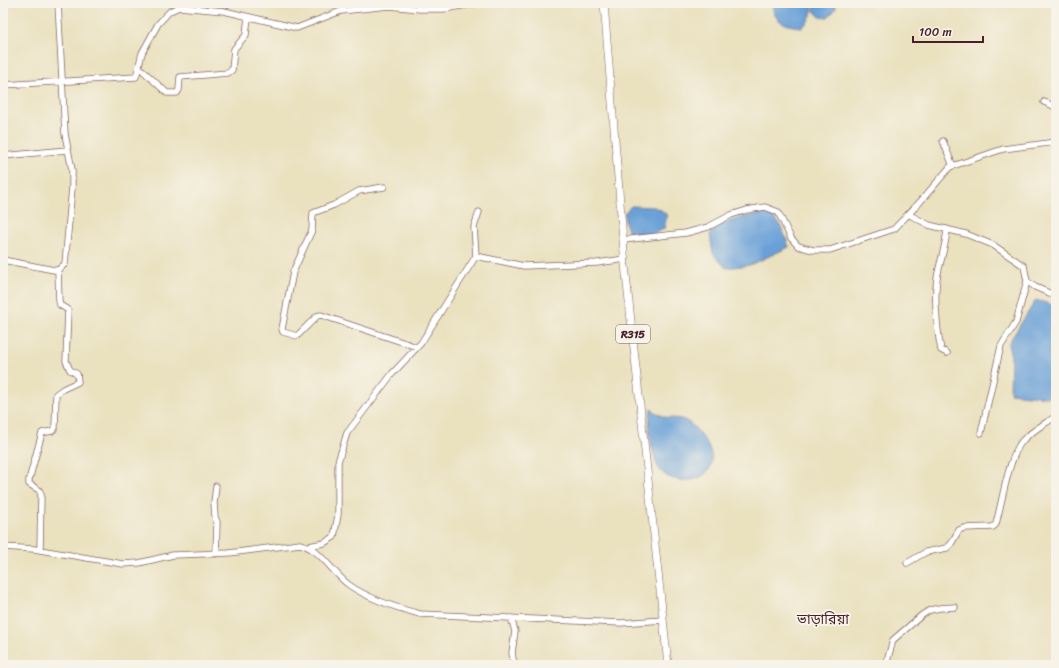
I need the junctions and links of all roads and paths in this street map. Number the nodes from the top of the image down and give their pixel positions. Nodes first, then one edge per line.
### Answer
1 (58, 3) edge
2 (478, 3) edge
3 (604, 3) edge
4 (248, 18) junction
5 (140, 68) junction
6 (61, 81) junction
7 (3, 85) edge
8 (1044, 102) dead end
9 (1056, 106) edge
10 (944, 141) dead end
11 (1056, 142) edge
12 (67, 150) junction
13 (3, 156) edge
14 (953, 166) junction
15 (384, 187) dead end
16 (479, 212) dead end
17 (908, 214) junction
18 (947, 229) junction
19 (623, 240) junction
20 (476, 256) junction
21 (3, 260) edge
22 (625, 260) junction
23 (58, 270) junction
24 (1027, 281) junction
25 (1056, 296) edge
26 (417, 347) junction
27 (947, 353) dead end
28 (1056, 416) edge
29 (981, 433) dead end
30 (216, 486) dead end
31 (309, 546) junction
32 (3, 547) edge
33 (40, 550) junction
34 (216, 554) junction
35 (907, 563) dead end
36 (955, 607) dead end
37 (511, 618) junction
38 (664, 620) junction
39 (514, 665) edge
40 (668, 665) edge
41 (886, 665) edge

1 - 6 street
2 - 4 street
3 - 19 main road, R315
4 - 5 street
4 - 5 street
5 - 6 street
6 - 7 street
6 - 12 street
8 - 9 street
10 - 14 street
11 - 14 street
12 - 13 street
12 - 23 street
14 - 17 street
15 - 26 street
16 - 20 street
17 - 18 street
17 - 19 street
18 - 24 street
18 - 27 street
19 - 22 main road, R315
20 - 22 street
20 - 26 street
21 - 23 street
22 - 38 main road, R315
23 - 33 street
24 - 25 street
24 - 29 street
26 - 31 street
28 - 35 street
30 - 34 street
31 - 34 street
31 - 37 street
32 - 33 street
33 - 34 street
36 - 41 street
37 - 38 street
37 - 39 street
38 - 40 main road, R315

